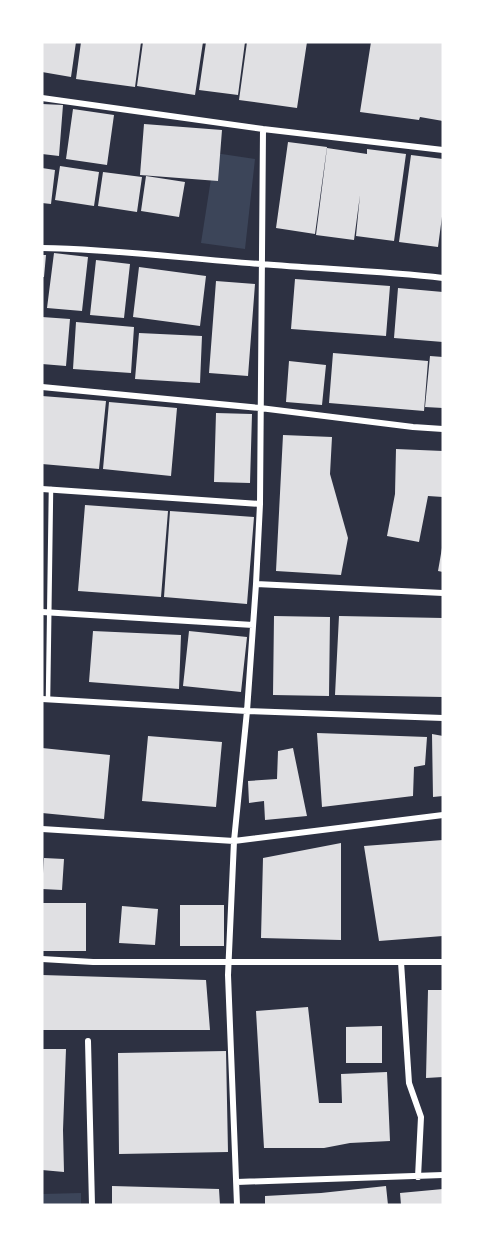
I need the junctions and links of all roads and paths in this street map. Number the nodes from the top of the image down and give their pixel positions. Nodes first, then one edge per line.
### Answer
1 (42, 98) edge
2 (263, 129) junction
3 (443, 150) edge
4 (42, 248) edge
5 (261, 264) junction
6 (443, 278) edge
7 (42, 387) edge
8 (260, 408) junction
9 (443, 429) edge
10 (42, 489) edge
11 (51, 489) junction
12 (260, 504) junction
13 (256, 584) junction
14 (443, 593) edge
15 (45, 612) edge
16 (253, 626) junction
17 (45, 699) edge
18 (247, 711) junction
19 (443, 718) edge
20 (443, 815) edge
21 (42, 829) edge
22 (234, 841) junction
23 (42, 959) edge
24 (228, 962) junction
25 (401, 962) junction
26 (443, 962) edge
27 (88, 1041) dead end
28 (443, 1175) edge
29 (418, 1177) junction
30 (237, 1182) junction
31 (92, 1205) edge
32 (237, 1205) edge

1 - 2 street
2 - 3 street
2 - 5 street
4 - 5 street
5 - 6 street
5 - 8 street
7 - 8 street
8 - 9 street
8 - 12 street
10 - 11 street
11 - 12 street
11 - 15 lane
12 - 13 street
13 - 14 street
13 - 16 street
15 - 16 street
15 - 17 lane
16 - 18 street
17 - 18 street
18 - 19 street
18 - 22 street
20 - 22 street
21 - 22 street
22 - 24 street
23 - 24 street
24 - 25 street
24 - 30 street
25 - 26 street
25 - 29 street
27 - 31 street
28 - 29 street
29 - 30 street
30 - 32 street

